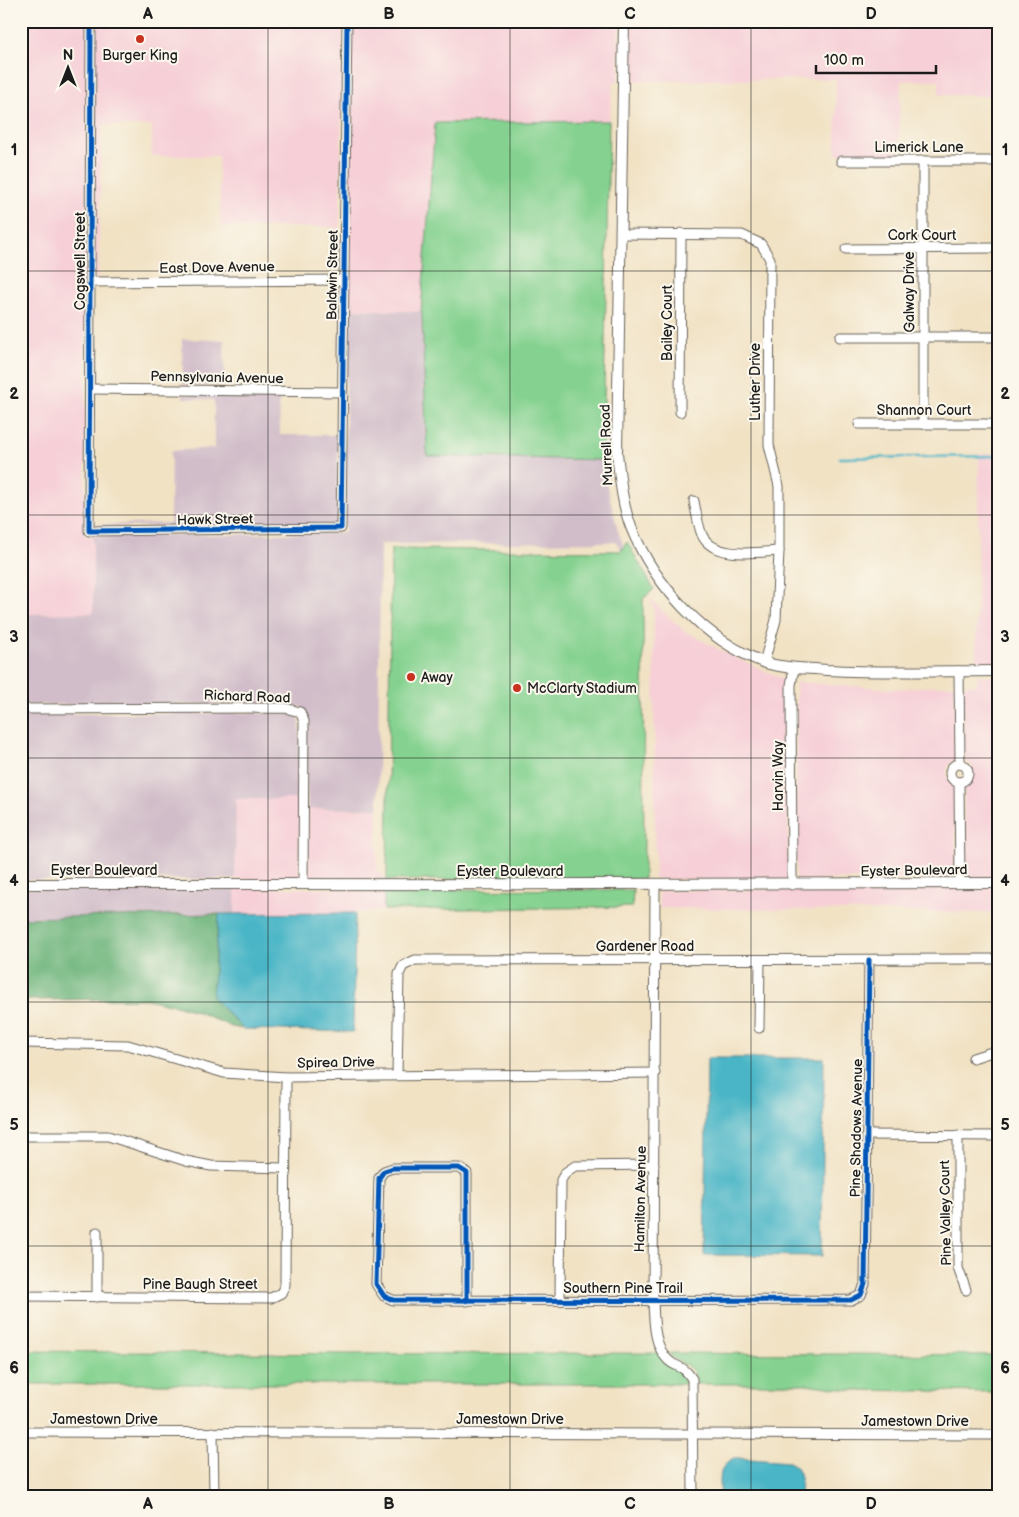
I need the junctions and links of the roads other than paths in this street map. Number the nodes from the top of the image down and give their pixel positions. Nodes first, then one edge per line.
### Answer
1 (91, 21) edge
2 (347, 21) edge
3 (624, 21) edge
4 (841, 161) dead end
5 (923, 161) junction
6 (998, 161) edge
7 (681, 233) junction
8 (621, 234) junction
9 (922, 248) junction
10 (998, 248) edge
11 (846, 249) dead end
12 (343, 280) junction
13 (91, 282) junction
14 (840, 337) dead end
15 (922, 337) junction
16 (998, 337) edge
17 (91, 389) junction
18 (342, 392) junction
19 (680, 412) dead end
20 (859, 424) dead end
21 (923, 424) junction
22 (989, 424) dead end
23 (694, 501) dead end
24 (341, 528) joint
25 (89, 532) joint
26 (779, 552) junction
27 (764, 662) junction
28 (794, 668) junction
29 (959, 671) junction
30 (998, 671) edge
31 (21, 709) edge
32 (960, 764) junction
33 (959, 782) junction
34 (303, 883) junction
35 (960, 883) junction
36 (998, 883) edge
37 (21, 884) edge
38 (792, 885) junction
39 (655, 886) junction
40 (998, 959) edge
41 (656, 960) junction
42 (760, 960) junction
43 (869, 960) junction
44 (759, 1028) dead end
45 (21, 1043) edge
46 (998, 1050) edge
47 (973, 1058) dead end
48 (655, 1073) junction
49 (397, 1075) junction
50 (286, 1076) junction
51 (867, 1135) junction
52 (958, 1135) junction
53 (21, 1136) edge
54 (998, 1136) edge
55 (654, 1165) junction
56 (284, 1168) junction
57 (97, 1232) dead end
58 (966, 1290) dead end
59 (861, 1295) joint
60 (21, 1296) edge
61 (97, 1297) junction
62 (560, 1300) junction
63 (653, 1300) junction
64 (467, 1301) junction
65 (21, 1432) edge
66 (213, 1432) junction
67 (692, 1434) junction
68 (998, 1435) edge
69 (214, 1496) edge
70 (693, 1496) edge

1 - 13 street, Cogswell Street
2 - 12 street, Baldwin Street
3 - 8 street, Murrell Road
4 - 5 street, Limerick Lane
5 - 6 street, Limerick Lane
5 - 9 street, Galway Drive
7 - 8 street, Luther Drive
7 - 19 street, Bailey Court
7 - 26 street, Luther Drive
8 - 27 street, Murrell Road
9 - 10 street, Cork Court
9 - 11 street, Cork Court
9 - 15 street, Galway Drive
12 - 13 street, East Dove Avenue
12 - 18 street, Baldwin Street
13 - 17 street, Cogswell Street
14 - 15 street
15 - 16 street
15 - 21 street, Galway Drive
17 - 18 street, Pennsylvania Avenue
17 - 25 street, Cogswell Street
18 - 24 street, Baldwin Street
20 - 21 street, Shannon Court
21 - 22 street, Shannon Court
23 - 26 street
24 - 25 street, Hawk Street
26 - 27 street, Luther Drive
27 - 28 street, Murrell Road
28 - 29 street, Murrell Road
28 - 38 street, Harvin Way
29 - 30 street, Murrell Road
29 - 32 street
31 - 34 street, Richard Road
32 - 33 street
32 - 33 street
33 - 35 street
34 - 37 street, Eyster Boulevard
34 - 39 street, Eyster Boulevard
35 - 36 street, Eyster Boulevard
35 - 38 street, Eyster Boulevard
38 - 39 street, Eyster Boulevard
39 - 41 street, Hamilton Avenue
40 - 43 street, Gardener Road
41 - 42 street, Gardener Road
41 - 48 street, Hamilton Avenue
41 - 49 street, Gardener Road
42 - 43 street, Gardener Road
42 - 44 street
43 - 51 street, Pine Shadows Avenue
45 - 50 street, Spirea Drive
46 - 47 street
48 - 49 street, Spirea Drive
48 - 55 street, Hamilton Avenue
49 - 50 street, Spirea Drive
50 - 56 street, Pine Baugh Street
51 - 52 street
51 - 59 street, Pine Shadows Avenue
52 - 54 street
52 - 58 street, Pine Valley Court
53 - 56 street
55 - 62 street
55 - 63 street, Hamilton Avenue
56 - 61 street, Pine Baugh Street
57 - 61 street
59 - 63 street, Southern Pine Trail
60 - 61 street, Pine Baugh Street
62 - 63 street, Southern Pine Trail
62 - 64 street, Southern Pine Trail
63 - 67 street, Hamilton Avenue
64 - 64 street, Southern Pine Trail
65 - 66 street, Jamestown Drive
66 - 67 street, Jamestown Drive
66 - 69 street
67 - 68 street, Jamestown Drive
67 - 70 street, Hamilton Avenue

